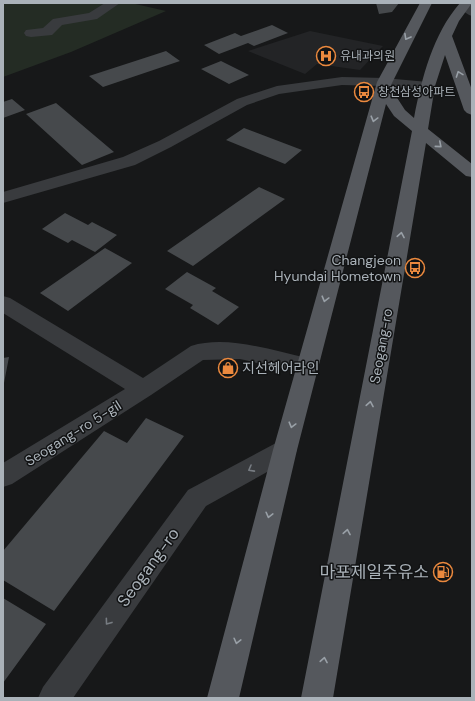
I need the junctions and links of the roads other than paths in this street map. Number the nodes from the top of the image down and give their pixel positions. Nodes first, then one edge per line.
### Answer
1 (114, 3) edge
2 (426, 3) edge
3 (468, 7) edge
4 (31, 33) dead end
5 (445, 35) junction
6 (383, 85) junction
7 (428, 86) junction
8 (472, 110) edge
9 (421, 129) junction
10 (472, 172) edge
11 (3, 198) edge
12 (3, 303) edge
13 (307, 366) junction
14 (143, 389) junction
15 (285, 450) junction
16 (3, 476) edge
17 (54, 698) edge
18 (223, 698) edge
19 (317, 698) edge

1 - 4 street
2 -> 6 main road
3 - 5 main road, Seogang-ro
5 - 7 main road, Seogang-ro
8 -> 5 main road
6 - 7 street
6 - 9 main road
6 - 11 street
6 -> 13 main road
7 - 9 main road, Seogang-ro
9 -> 10 main road
19 -> 9 main road, Seogang-ro
12 - 14 street
13 - 14 street, Seogang-ro 5-gil
13 -> 15 main road
14 - 16 street, Seogang-ro 5-gil
15 -> 17 street, Seogang-ro
15 -> 18 main road

